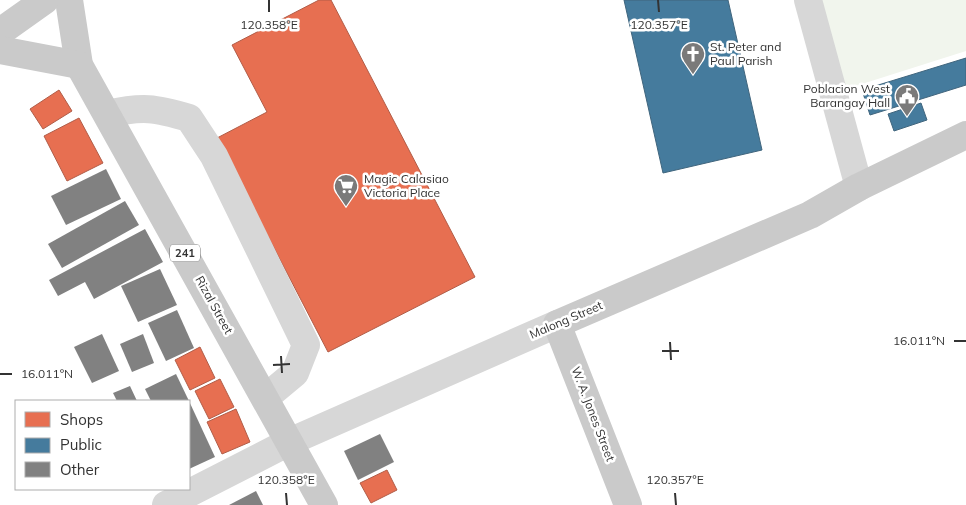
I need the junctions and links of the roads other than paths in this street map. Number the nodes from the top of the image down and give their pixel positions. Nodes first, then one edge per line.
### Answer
1 (44, 0) edge
2 (69, 0) edge
3 (808, 0) edge
4 (0, 32) edge
5 (0, 50) edge
6 (79, 65) junction
7 (107, 114) junction
8 (966, 135) edge
9 (859, 187) junction
10 (557, 324) junction
11 (265, 398) junction
12 (289, 442) junction
13 (166, 505) edge
14 (324, 505) edge
15 (628, 505) edge

1 - 4 main road
2 - 6 main road, Rizal Street / 241
3 - 9 street
5 - 6 main road
6 - 7 main road, Rizal Street / 241
7 - 11 main road, Rizal Street / 241
7 - 11 street
8 - 9 main road, Malong Street
9 - 10 main road, Malong Street
10 - 12 street, Malong Street
10 - 15 main road, W. A. Jones Street
11 - 12 main road, Rizal Street / 241
12 - 13 street, Malong Street
12 - 14 main road, 241

